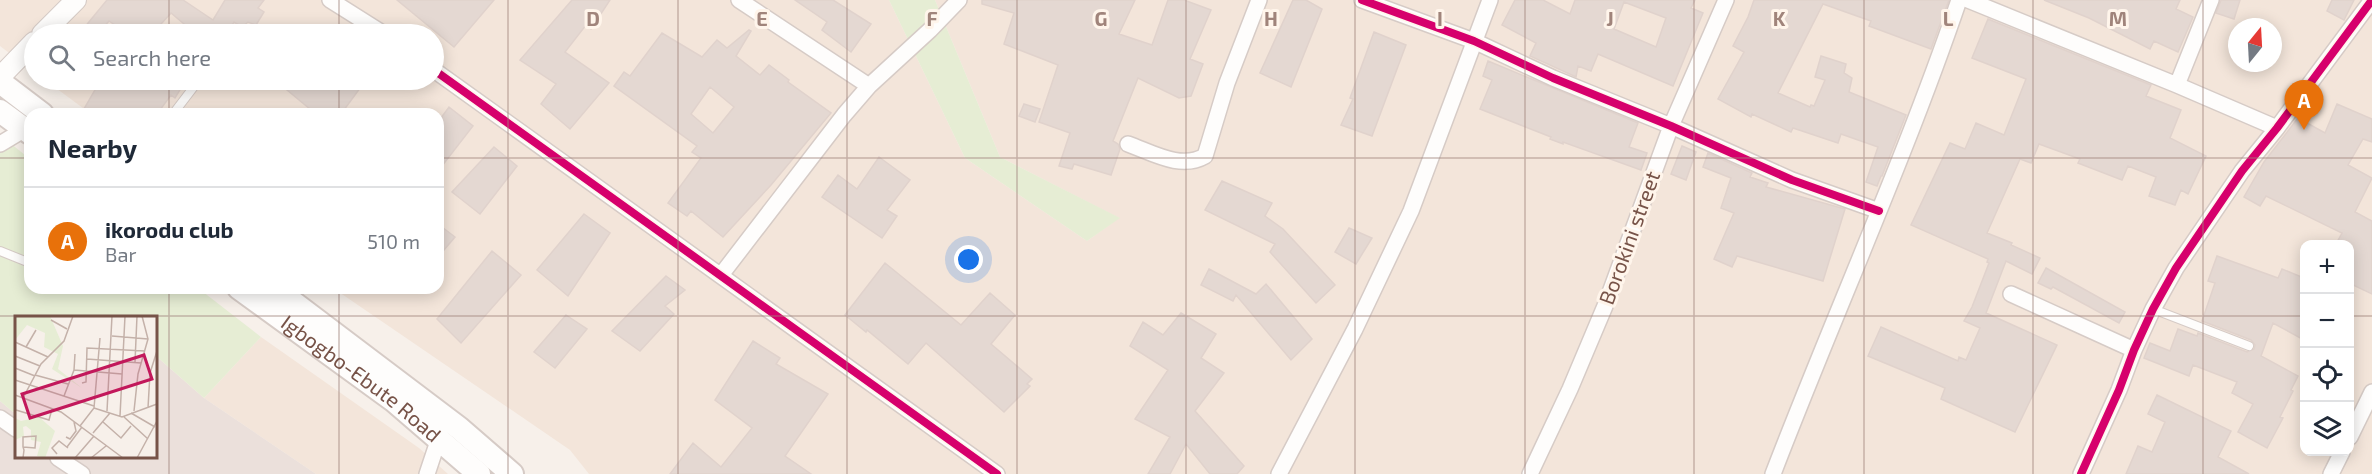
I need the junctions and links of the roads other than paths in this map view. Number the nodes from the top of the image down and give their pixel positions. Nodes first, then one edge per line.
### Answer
1 (76, 0) edge
2 (330, 0) edge
3 (739, 0) edge
4 (960, 0) edge
5 (1259, 0) edge
6 (1362, 0) edge
7 (1490, 0) edge
8 (1726, 0) edge
9 (1959, 0) edge
10 (1968, 0) edge
11 (2211, 0) edge
12 (2372, 0) edge
13 (52, 24) edge
14 (368, 24) edge
15 (1474, 41) junction
16 (24, 52) edge
17 (0, 77) edge
18 (444, 77) edge
19 (0, 82) edge
20 (2177, 85) junction
21 (869, 86) junction
22 (191, 90) edge
23 (34, 108) edge
24 (178, 108) edge
25 (0, 111) edge
26 (1671, 126) junction
27 (24, 127) edge
28 (2277, 128) junction
29 (24, 132) edge
30 (0, 144) edge
31 (1128, 144) dead end
32 (1880, 211) junction
33 (0, 251) edge
34 (24, 261) edge
35 (721, 275) junction
36 (247, 294) edge
37 (282, 294) edge
38 (2011, 294) dead end
39 (2153, 309) junction
40 (2249, 346) dead end
41 (2133, 350) junction
42 (2372, 392) edge
43 (0, 418) edge
44 (2354, 427) edge
45 (15, 428) edge
46 (439, 438) junction
47 (2340, 456) edge
48 (60, 459) edge
49 (82, 474) edge
50 (427, 474) edge
51 (479, 474) edge
52 (512, 474) edge
53 (997, 474) edge
54 (1279, 474) edge
55 (1530, 474) edge
56 (1773, 474) edge
57 (2080, 474) edge
58 (2331, 474) edge

1 - 13 street
2 - 14 street
3 - 21 street
4 - 21 street
5 - 31 street
6 - 15 street
7 - 15 street
8 - 26 street, Borokini street
9 - 32 street
10 - 20 street
11 - 20 street
12 - 28 street
15 - 26 street
15 - 54 street
16 - 17 street
18 - 35 street
19 - 23 main road
20 - 28 street
21 - 35 street
22 - 24 lane
25 - 27 main road
26 - 32 street
26 - 55 street, Borokini street
28 - 39 street
29 - 30 street
32 - 56 street
33 - 34 lane
35 - 53 street
36 - 46 main road, Igbogbo-Ebute Road
37 - 52 main road, Igbogbo-Ebute Road
38 - 41 street
39 - 40 lane
39 - 41 street
41 - 57 street
42 - 44 street
43 - 45 street
46 - 50 street
46 - 51 main road, Igbogbo-Ebute Road
47 - 58 street
48 - 49 street

